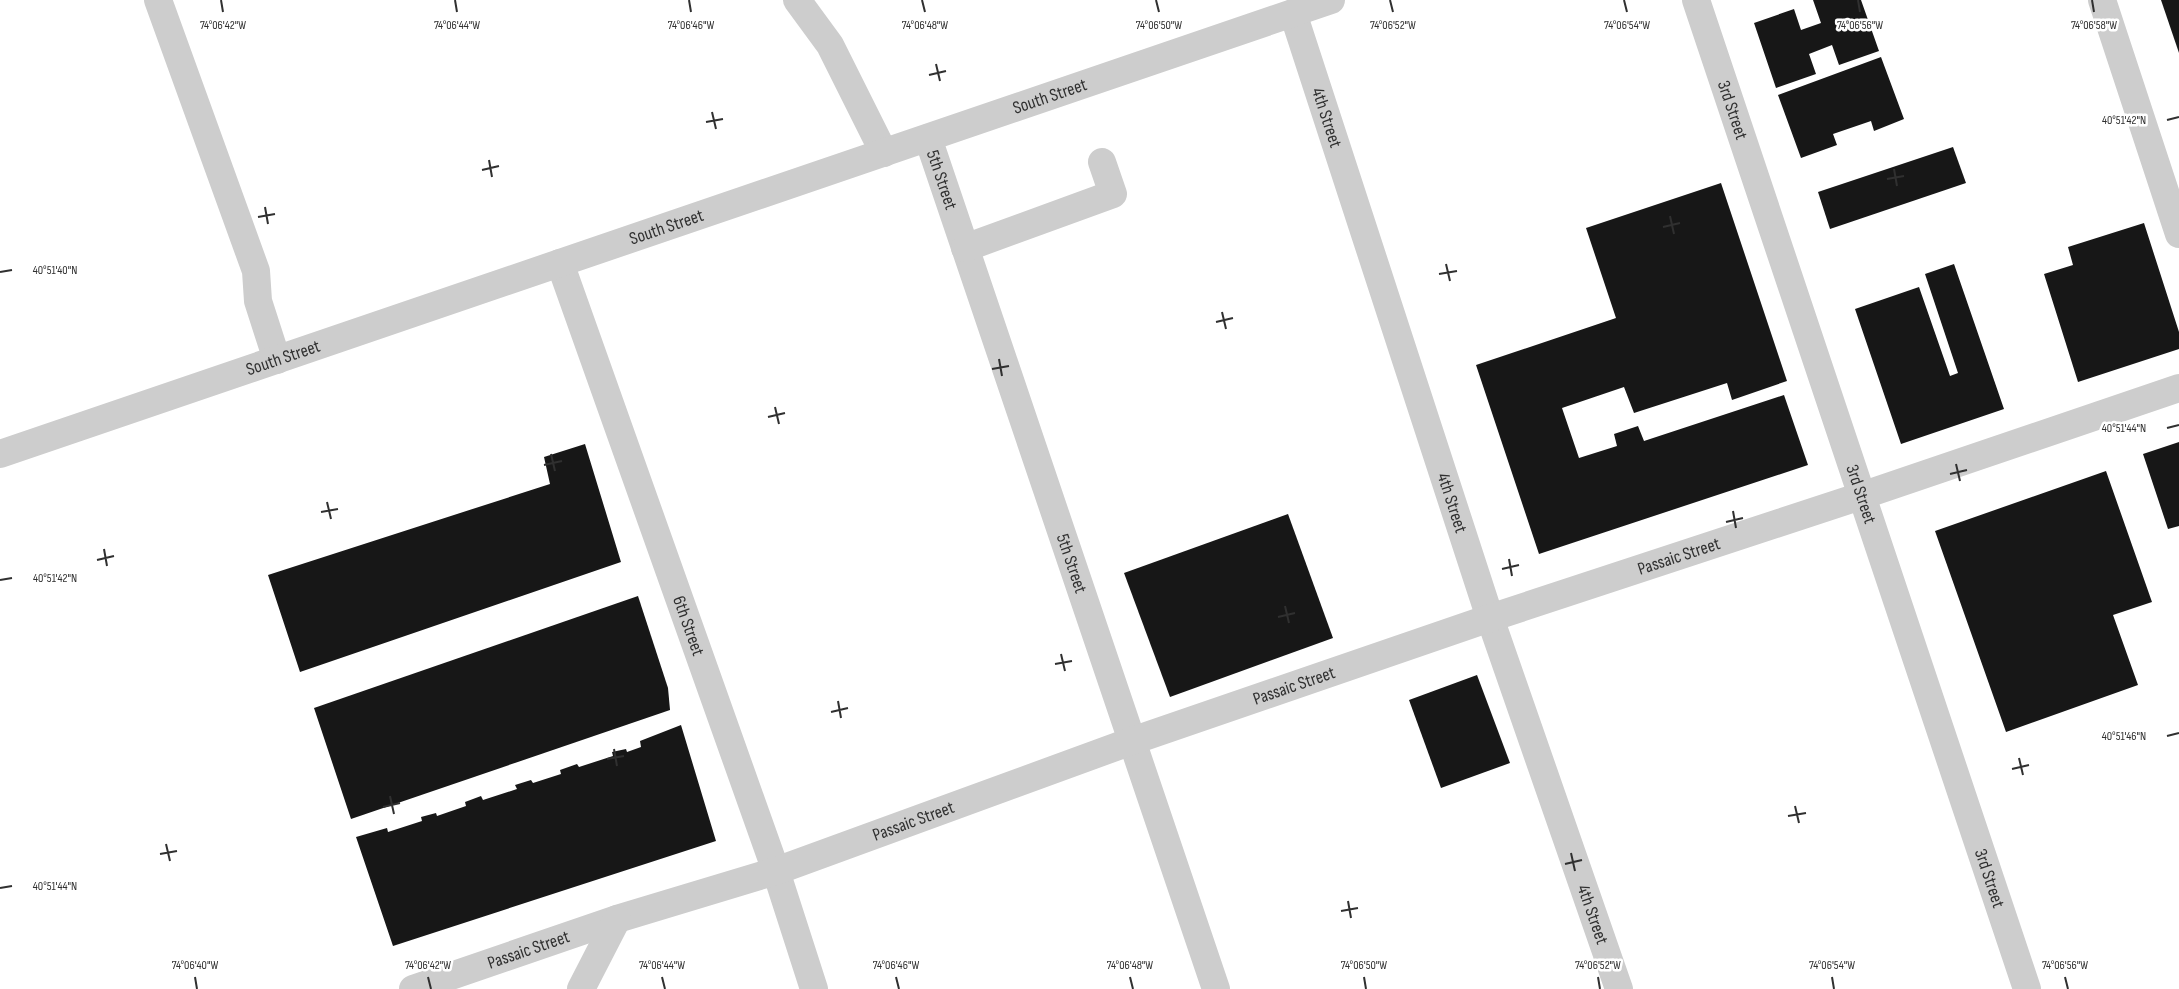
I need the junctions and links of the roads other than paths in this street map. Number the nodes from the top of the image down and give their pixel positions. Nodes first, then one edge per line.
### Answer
1 (158, 0) edge
2 (796, 0) edge
3 (1331, 0) edge
4 (1696, 0) edge
5 (2102, 0) edge
6 (1293, 13) junction
7 (928, 138) junction
8 (884, 152) junction
9 (1102, 162) dead end
10 (2179, 234) edge
11 (965, 248) junction
12 (560, 264) junction
13 (277, 360) junction
14 (2179, 388) edge
15 (0, 454) edge
16 (1861, 496) junction
17 (1490, 618) junction
18 (1132, 741) junction
19 (776, 871) junction
20 (618, 919) junction
21 (413, 989) edge
22 (581, 989) edge
23 (814, 989) edge
24 (1216, 989) edge
25 (1618, 989) edge
26 (2028, 989) edge

1 - 13 street
2 - 8 street
3 - 6 street, South Street
4 - 16 street, 3rd Street
5 - 10 street
6 - 7 street, South Street
6 - 17 street, 4th Street
7 - 8 street, South Street
7 - 11 street, 5th Street
8 - 12 street, South Street
9 - 11 street
11 - 18 street, 5th Street
12 - 13 street, South Street
12 - 19 street, 6th Street
13 - 15 street, South Street
14 - 16 street, Passaic Street
16 - 17 street, Passaic Street
16 - 26 street, 3rd Street
17 - 18 street, Passaic Street
17 - 25 street, 4th Street
18 - 19 street, Passaic Street
18 - 24 street, 5th Street
19 - 20 street, Passaic Street
19 - 23 street, 6th Street
20 - 21 street, Passaic Street
20 - 22 street

